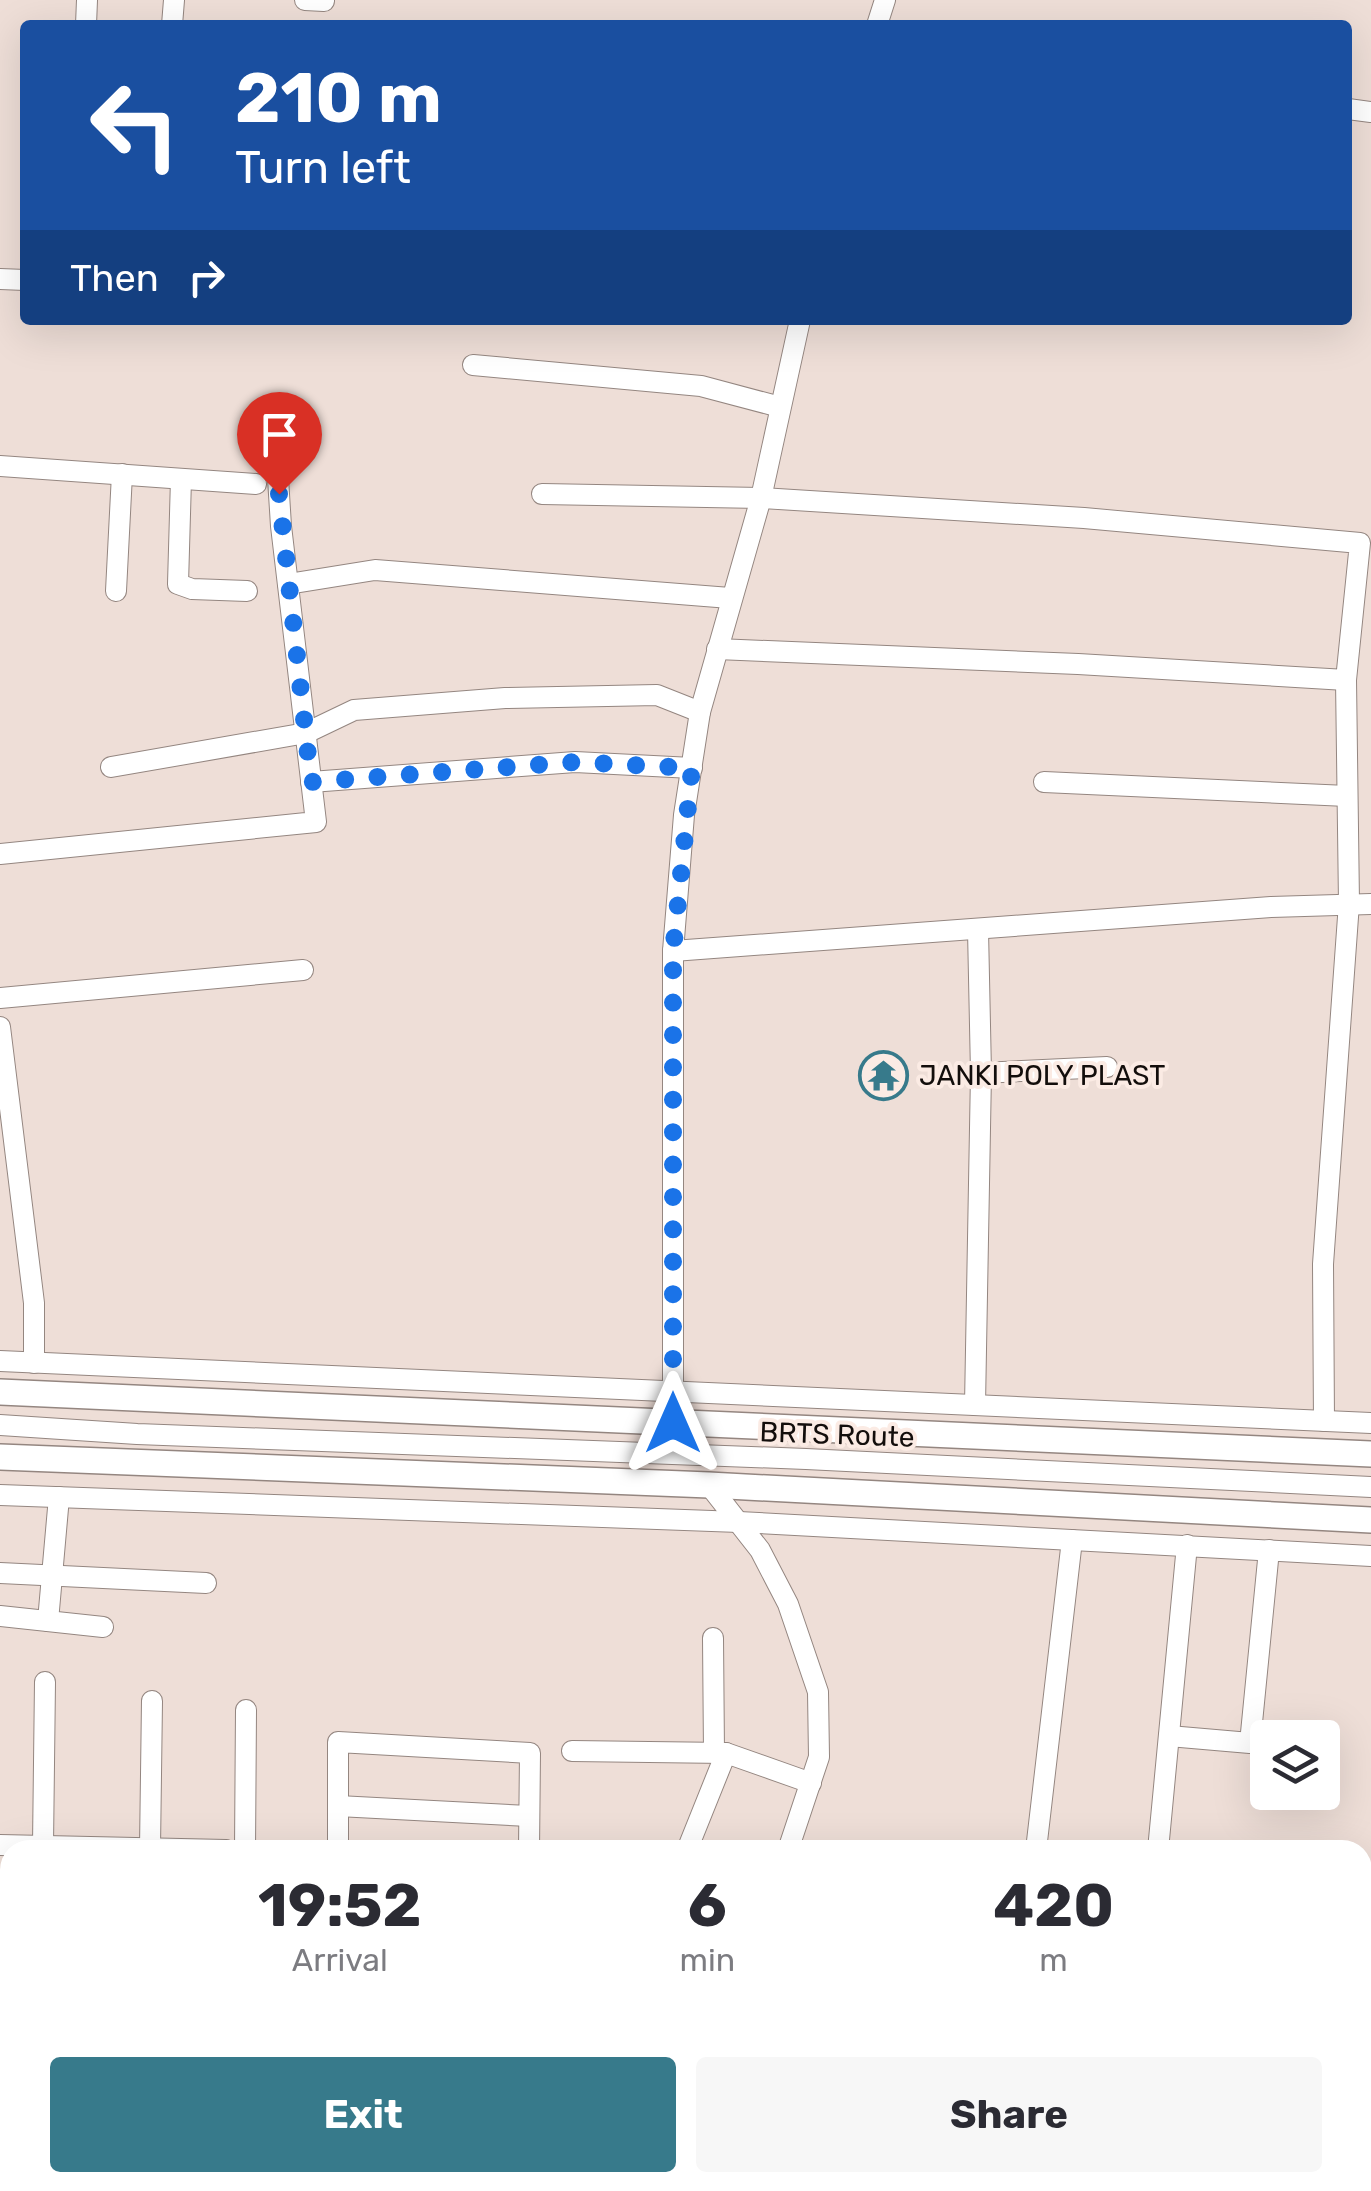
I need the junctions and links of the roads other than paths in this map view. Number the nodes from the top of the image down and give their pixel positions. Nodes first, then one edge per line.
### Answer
1 (305, 0) edge
2 (324, 1) edge
3 (799, 325) edge
4 (474, 365) dead end
5 (780, 406) junction
6 (275, 430) dead end
7 (0, 466) edge
8 (122, 474) junction
9 (181, 478) junction
10 (256, 484) dead end
11 (542, 494) dead end
12 (761, 498) junction
13 (288, 584) junction
14 (248, 590) dead end
15 (116, 591) dead end
16 (730, 598) junction
17 (717, 649) junction
18 (1346, 680) junction
19 (700, 712) junction
20 (306, 733) junction
21 (111, 766) dead end
22 (692, 768) junction
23 (311, 782) junction
24 (1044, 782) dead end
25 (1346, 796) junction
26 (0, 854) edge
27 (1349, 903) junction
28 (1371, 904) edge
29 (978, 930) junction
30 (673, 951) junction
31 (303, 970) dead end
32 (0, 998) edge
33 (0, 1026) edge
34 (1108, 1066) dead end
35 (981, 1073) junction
36 (0, 1362) edge
37 (34, 1363) junction
38 (0, 1392) edge
39 (673, 1392) junction
40 (975, 1405) junction
41 (1324, 1421) junction
42 (673, 1423) junction
43 (1371, 1423) edge
44 (0, 1425) edge
45 (1371, 1454) edge
46 (0, 1457) edge
47 (484, 1476) junction
48 (710, 1485) junction
49 (1371, 1488) edge
50 (0, 1494) edge
51 (882, 1494) junction
52 (58, 1497) junction
53 (486, 1513) junction
54 (1371, 1520) edge
55 (739, 1522) junction
56 (880, 1530) junction
57 (1072, 1540) junction
58 (1187, 1546) junction
59 (1269, 1550) junction
60 (1371, 1556) edge
61 (0, 1573) edge
62 (54, 1577) junction
63 (206, 1583) dead end
64 (0, 1616) edge
65 (48, 1621) junction
66 (103, 1627) dead end
67 (713, 1638) dead end
68 (45, 1682) dead end
69 (152, 1701) dead end
70 (246, 1710) dead end
71 (1169, 1736) junction
72 (572, 1751) dead end
73 (720, 1753) junction
74 (811, 1783) junction
75 (338, 1806) junction
76 (529, 1816) junction
77 (43, 1840) edge
78 (150, 1840) edge
79 (245, 1840) edge
80 (338, 1840) edge
81 (529, 1840) edge
82 (690, 1840) edge
83 (791, 1840) edge
84 (1037, 1840) edge
85 (1159, 1840) edge

1 - 2 street
3 - 5 street
4 - 5 street
5 - 12 street
6 - 13 street
7 - 8 street
8 - 9 street
8 - 15 street
9 - 10 street
9 - 14 street
11 - 12 street
12 - 16 street
12 - 18 street
13 - 16 street
13 - 20 street
16 - 17 street
17 - 18 street
17 - 19 street
18 - 25 street
19 - 20 street
19 - 22 street
20 - 21 street
20 - 23 street
22 - 23 street
22 - 30 street
23 - 26 street
24 - 25 street
25 - 27 street
27 - 28 street
27 - 29 street
27 - 41 street
29 - 30 street
29 - 35 street
30 - 39 street
31 - 32 street
33 - 37 street
34 - 35 street
35 - 40 street
36 - 37 street
37 - 39 street
38 - 42 main road
39 - 40 street
39 - 42 street
40 - 41 street
41 - 43 street
42 - 45 main road
44 - 49 street, BRTS Route
46 - 47 main road
47 - 48 main road
47 - 53 street
48 - 51 main road
48 - 55 street
50 - 52 street
51 - 54 main road
51 - 56 street
52 - 53 street
52 - 62 street
53 - 55 street
55 - 56 street
55 - 74 street
56 - 57 street
57 - 58 street
57 - 84 street
58 - 59 street
58 - 71 street
59 - 60 street
59 - 71 street
61 - 62 street
62 - 63 street
62 - 65 street
64 - 65 street
65 - 66 street
67 - 73 street
68 - 77 street
69 - 78 street
70 - 79 street
71 - 85 street
72 - 73 street
73 - 74 street
73 - 82 street
74 - 83 street
75 - 76 street
75 - 76 street
75 - 80 street
76 - 81 street

